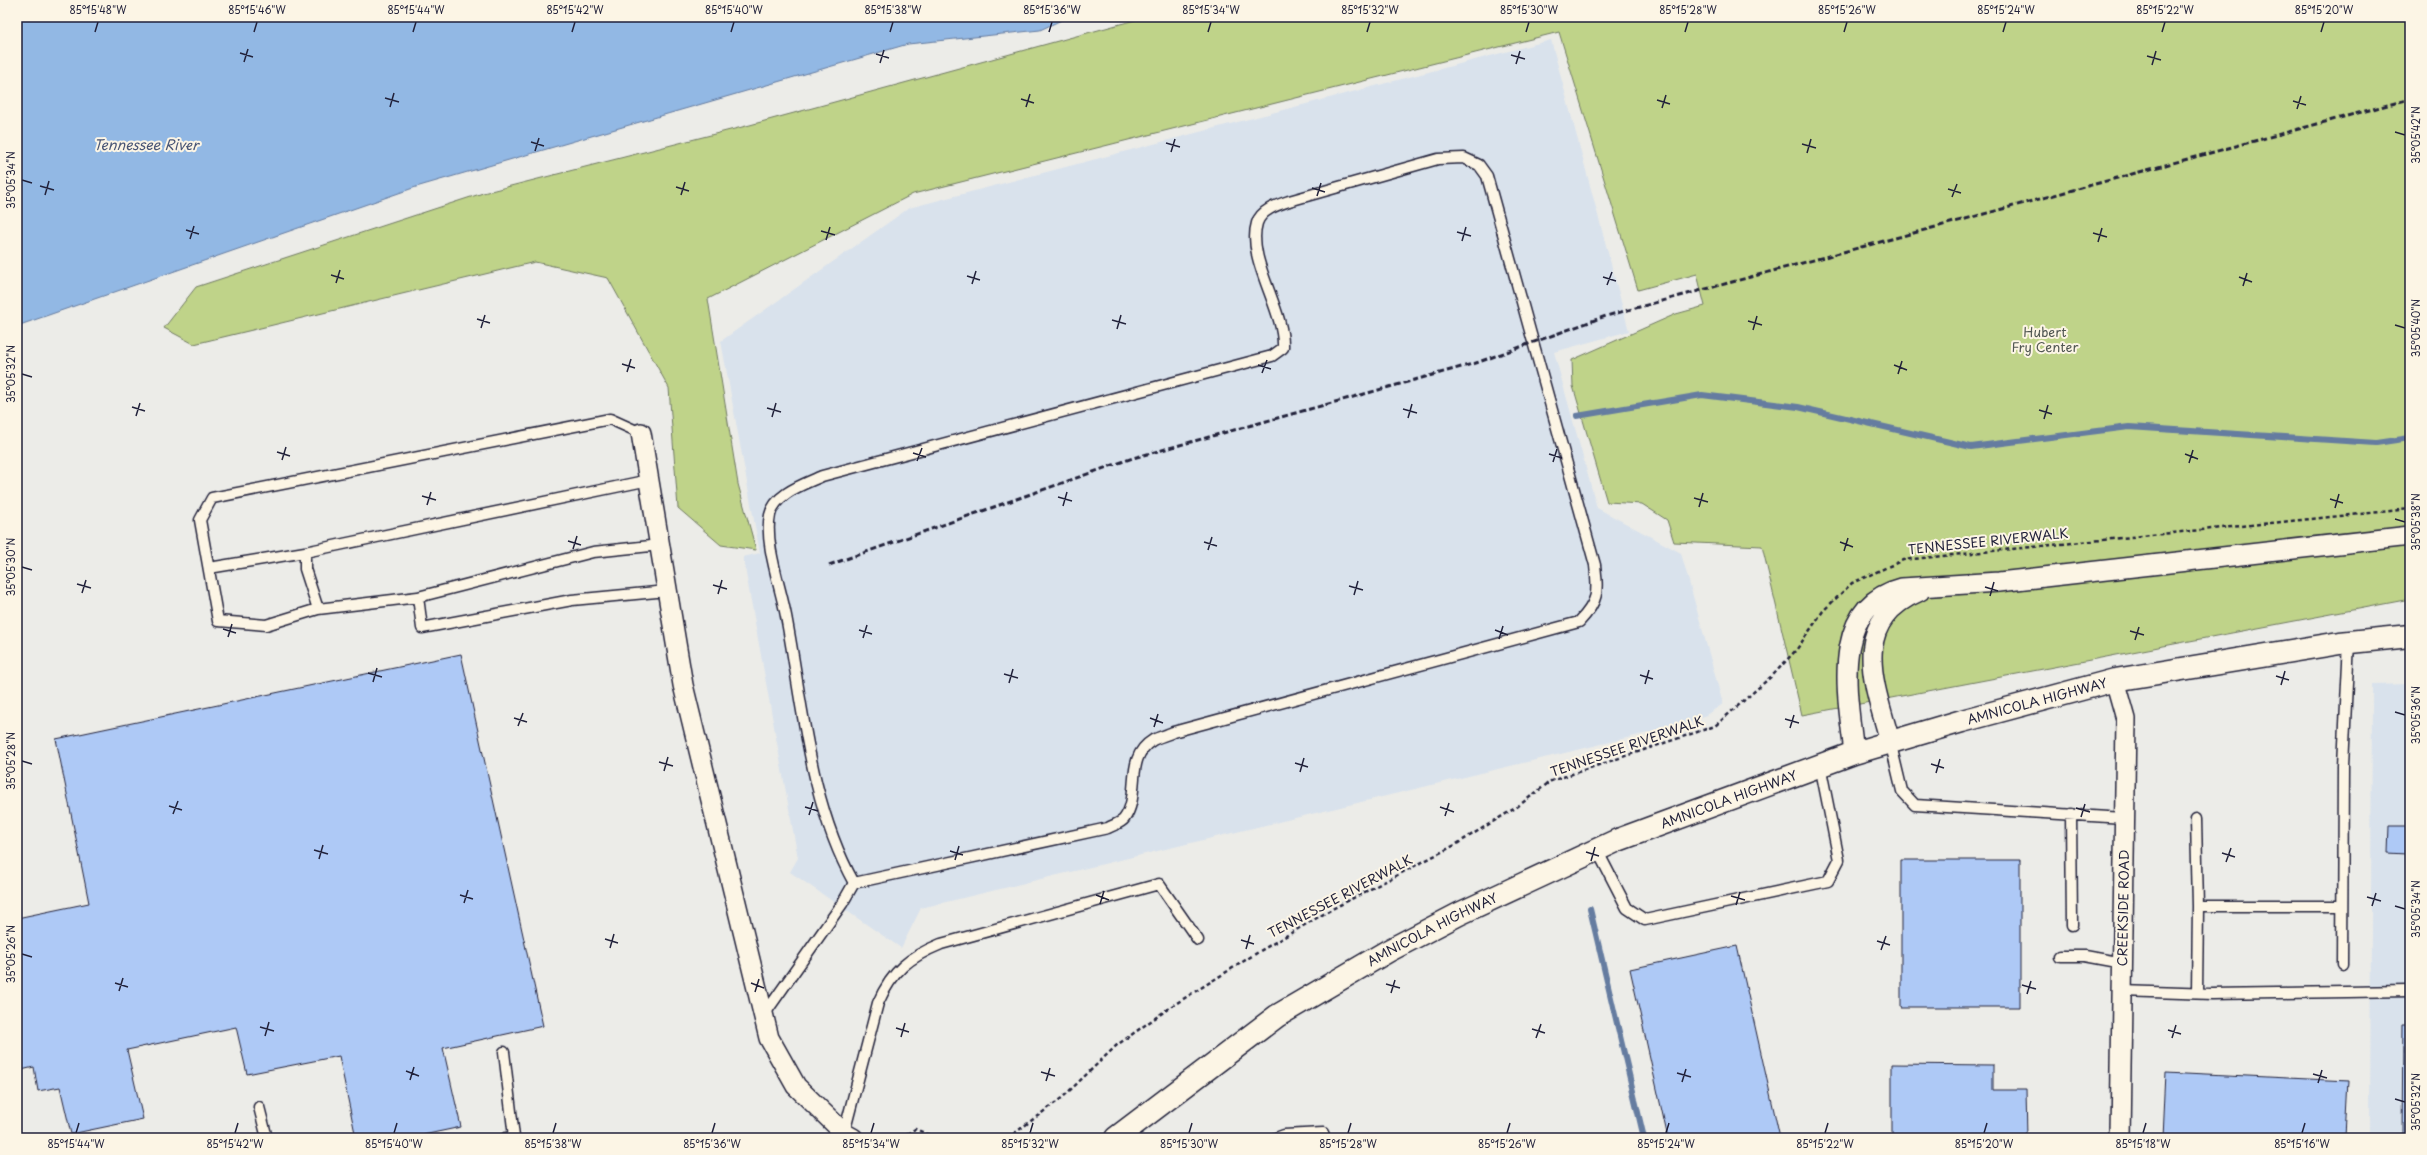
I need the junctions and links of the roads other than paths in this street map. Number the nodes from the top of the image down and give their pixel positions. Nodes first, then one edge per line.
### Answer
1 (641, 433) joint
2 (649, 480) junction
3 (2410, 536) edge
4 (660, 545) junction
5 (305, 552) junction
6 (209, 568) junction
7 (1927, 588) junction
8 (667, 591) junction
9 (418, 597) junction
10 (318, 609) junction
11 (2410, 636) edge
12 (2349, 642) junction
13 (2115, 680) junction
14 (1890, 741) junction
15 (1854, 753) junction
16 (1820, 765) junction
17 (2071, 814) junction
18 (2124, 818) junction
19 (2196, 819) dead end
20 (1597, 850) junction
21 (854, 882) junction
22 (2198, 906) junction
23 (2341, 906) junction
24 (2072, 925) dead end
25 (1198, 940) dead end
26 (2060, 956) dead end
27 (2123, 963) junction
28 (2342, 965) dead end
29 (2121, 991) junction
30 (2410, 991) edge
31 (2197, 993) junction
32 (764, 1015) junction
33 (504, 1052) dead end
34 (259, 1107) dead end
35 (846, 1136) edge
36 (267, 1138) edge
37 (506, 1138) edge
38 (1116, 1138) edge
39 (1276, 1138) edge
40 (1325, 1138) edge
41 (2120, 1138) edge

1 - 2 street
1 - 6 lane
2 - 4 street
2 - 5 lane
3 - 7 street
4 - 8 street
4 - 9 lane
5 - 6 lane
5 - 10 lane
6 - 10 lane
7 - 14 street
7 - 15 street
8 - 9 lane
8 - 32 street
9 - 10 lane
11 - 12 main road, AMNICOLA HIGHWAY
12 - 13 main road, AMNICOLA HIGHWAY
12 - 23 lane
13 - 14 main road, AMNICOLA HIGHWAY
13 - 18 street, CREEKSIDE ROAD
14 - 15 main road, AMNICOLA HIGHWAY
14 - 17 lane
15 - 16 main road, AMNICOLA HIGHWAY
16 - 20 main road, AMNICOLA HIGHWAY
16 - 20 lane
17 - 18 lane
17 - 24 lane
18 - 27 street, CREEKSIDE ROAD
19 - 22 lane
20 - 38 main road, AMNICOLA HIGHWAY
21 - 21 lane
21 - 32 lane
22 - 23 lane
22 - 31 lane
23 - 28 lane
25 - 35 lane
26 - 27 lane
27 - 29 street, CREEKSIDE ROAD
29 - 31 lane
29 - 41 street, CREEKSIDE ROAD
30 - 31 lane
32 - 35 street
33 - 37 lane
34 - 36 lane
39 - 40 lane

